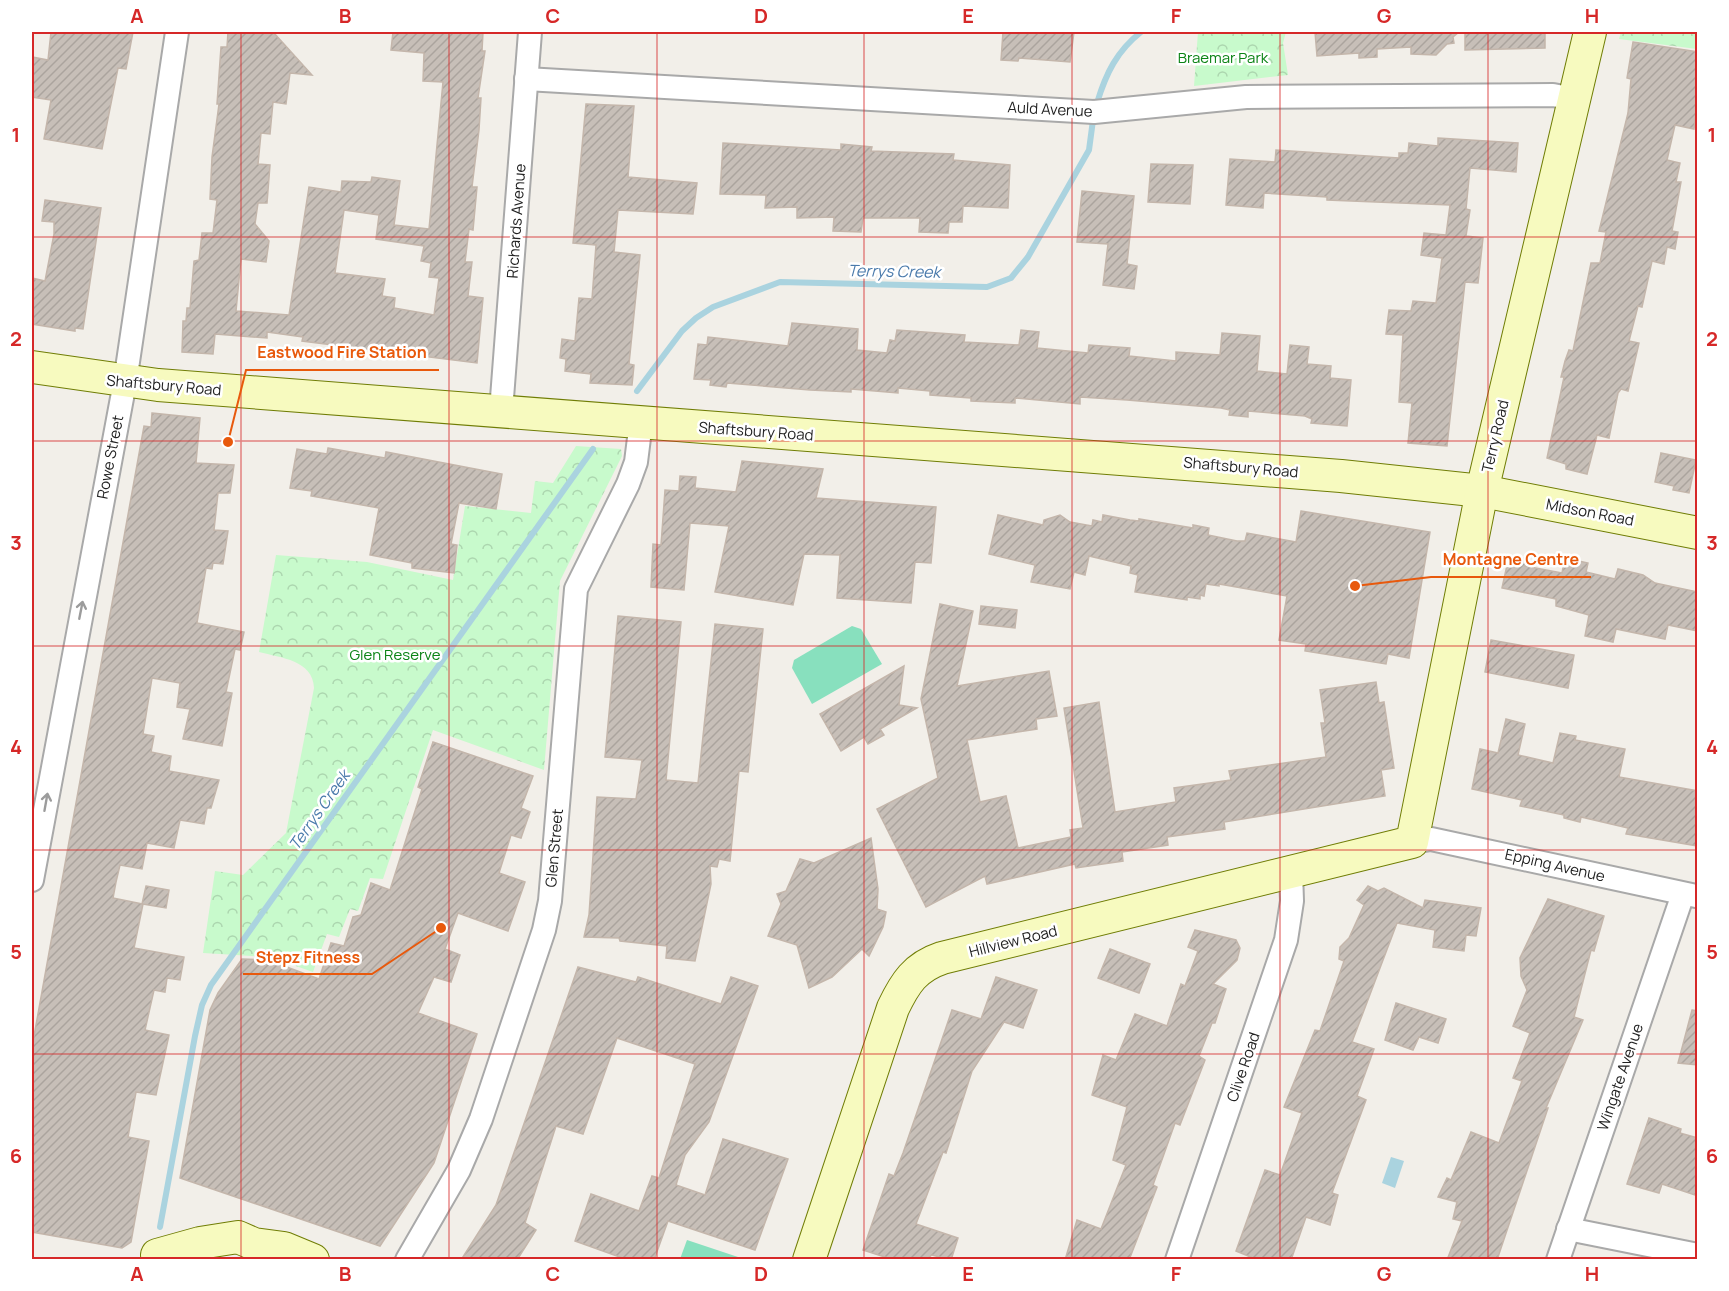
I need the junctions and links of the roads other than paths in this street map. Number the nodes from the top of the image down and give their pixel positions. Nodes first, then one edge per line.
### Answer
1 (177, 32) edge
2 (530, 32) edge
3 (1590, 32) edge
4 (526, 79) junction
5 (1574, 99) junction
6 (32, 367) edge
7 (125, 382) junction
8 (501, 411) junction
9 (641, 422) junction
10 (1482, 492) junction
11 (1698, 534) edge
12 (1412, 842) junction
13 (1291, 872) junction
14 (32, 880) edge
15 (1690, 895) edge
16 (1568, 1229) junction
17 (254, 1244) junction
18 (1698, 1256) edge
19 (153, 1258) edge
20 (204, 1260) edge
21 (313, 1260) edge
22 (407, 1260) edge
23 (809, 1260) edge
24 (1178, 1260) edge
25 (1558, 1260) edge

1 - 7 street, Rowe Street
2 - 4 street, Richards Avenue
3 - 5 street, Terry Road
4 - 5 street, Auld Avenue
4 - 8 street, Richards Avenue
5 - 10 street, Terry Road
6 - 7 street, Shaftsbury Road
7 - 8 street, Shaftsbury Road
14 -> 7 street, Rowe Street
8 - 9 street, Shaftsbury Road
9 - 10 street, Shaftsbury Road
9 - 22 street, Glen Street
10 - 11 street, Midson Road
10 - 12 street, Terry Road
12 - 13 street, Hillview Road
12 - 15 street, Epping Avenue
13 - 23 street, Hillview Road
13 - 24 street, Clive Road
15 - 16 street, Wingate Avenue
16 - 18 street
16 - 25 street, Wingate Avenue
17 - 19 street
17 - 20 street
17 - 21 street

